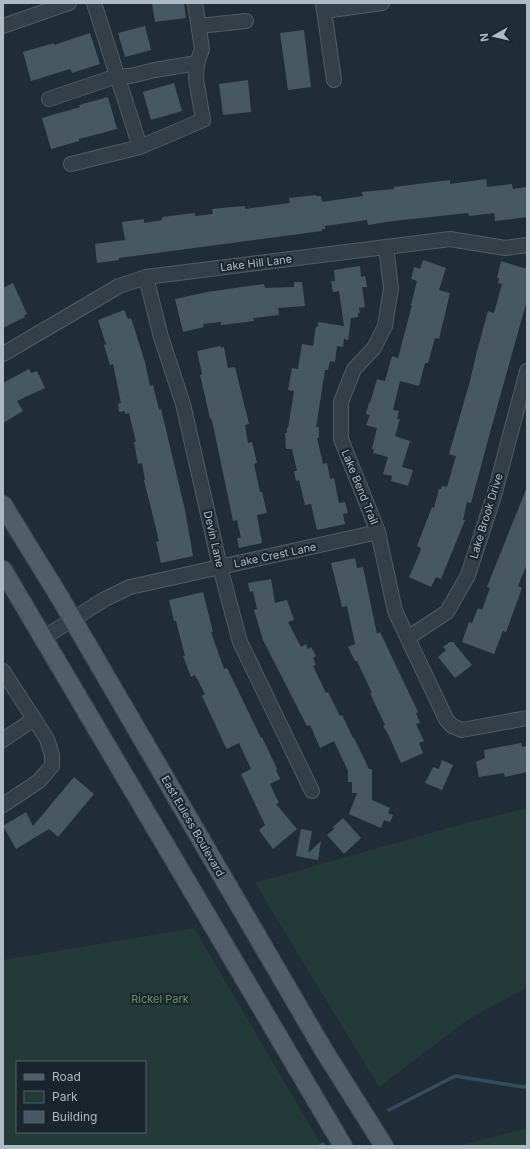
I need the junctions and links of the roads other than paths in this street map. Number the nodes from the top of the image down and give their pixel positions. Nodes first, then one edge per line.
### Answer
1 (70, 3) edge
2 (94, 3) edge
3 (195, 3) edge
4 (382, 3) edge
5 (323, 7) edge
6 (246, 21) dead end
7 (3, 26) edge
8 (199, 26) junction
9 (197, 62) junction
10 (117, 76) junction
11 (334, 80) dead end
12 (49, 99) dead end
13 (140, 147) junction
14 (71, 164) dead end
15 (527, 245) edge
16 (386, 247) junction
17 (146, 277) junction
18 (3, 354) edge
19 (527, 371) edge
20 (3, 505) edge
21 (378, 532) junction
22 (220, 567) junction
23 (3, 570) edge
24 (72, 619) junction
25 (409, 637) junction
26 (43, 638) junction
27 (3, 670) edge
28 (34, 718) junction
29 (527, 718) edge
30 (3, 740) edge
31 (312, 791) dead end
32 (3, 805) edge
33 (344, 1146) edge
34 (384, 1146) edge

1 - 7 street
2 - 10 street
3 - 8 street
4 - 5 street
5 - 11 street
6 - 8 street
8 - 9 street
9 - 10 street
9 - 13 street
10 - 12 street
10 - 13 street
13 - 14 street
15 - 16 street, Lake Hill Lane
16 - 17 street, Lake Hill Lane
16 - 21 street, Lake Bend Trail
17 - 18 street, Lake Hill Lane
17 - 22 street, Devin Lane
19 - 25 street, Lake Brook Drive
20 - 24 main road, East Euless Boulevard
21 - 22 street, Lake Crest Lane
21 - 25 street, Lake Bend Trail
22 - 24 street, Lake Crest Lane
22 - 31 street, Devin Lane
23 - 26 main road
24 - 26 street, Lake Crest Lane
24 - 34 main road, East Euless Boulevard
25 - 29 street, Lake Bend Trail
26 - 33 main road
27 - 28 street
28 - 30 street
28 - 32 street

